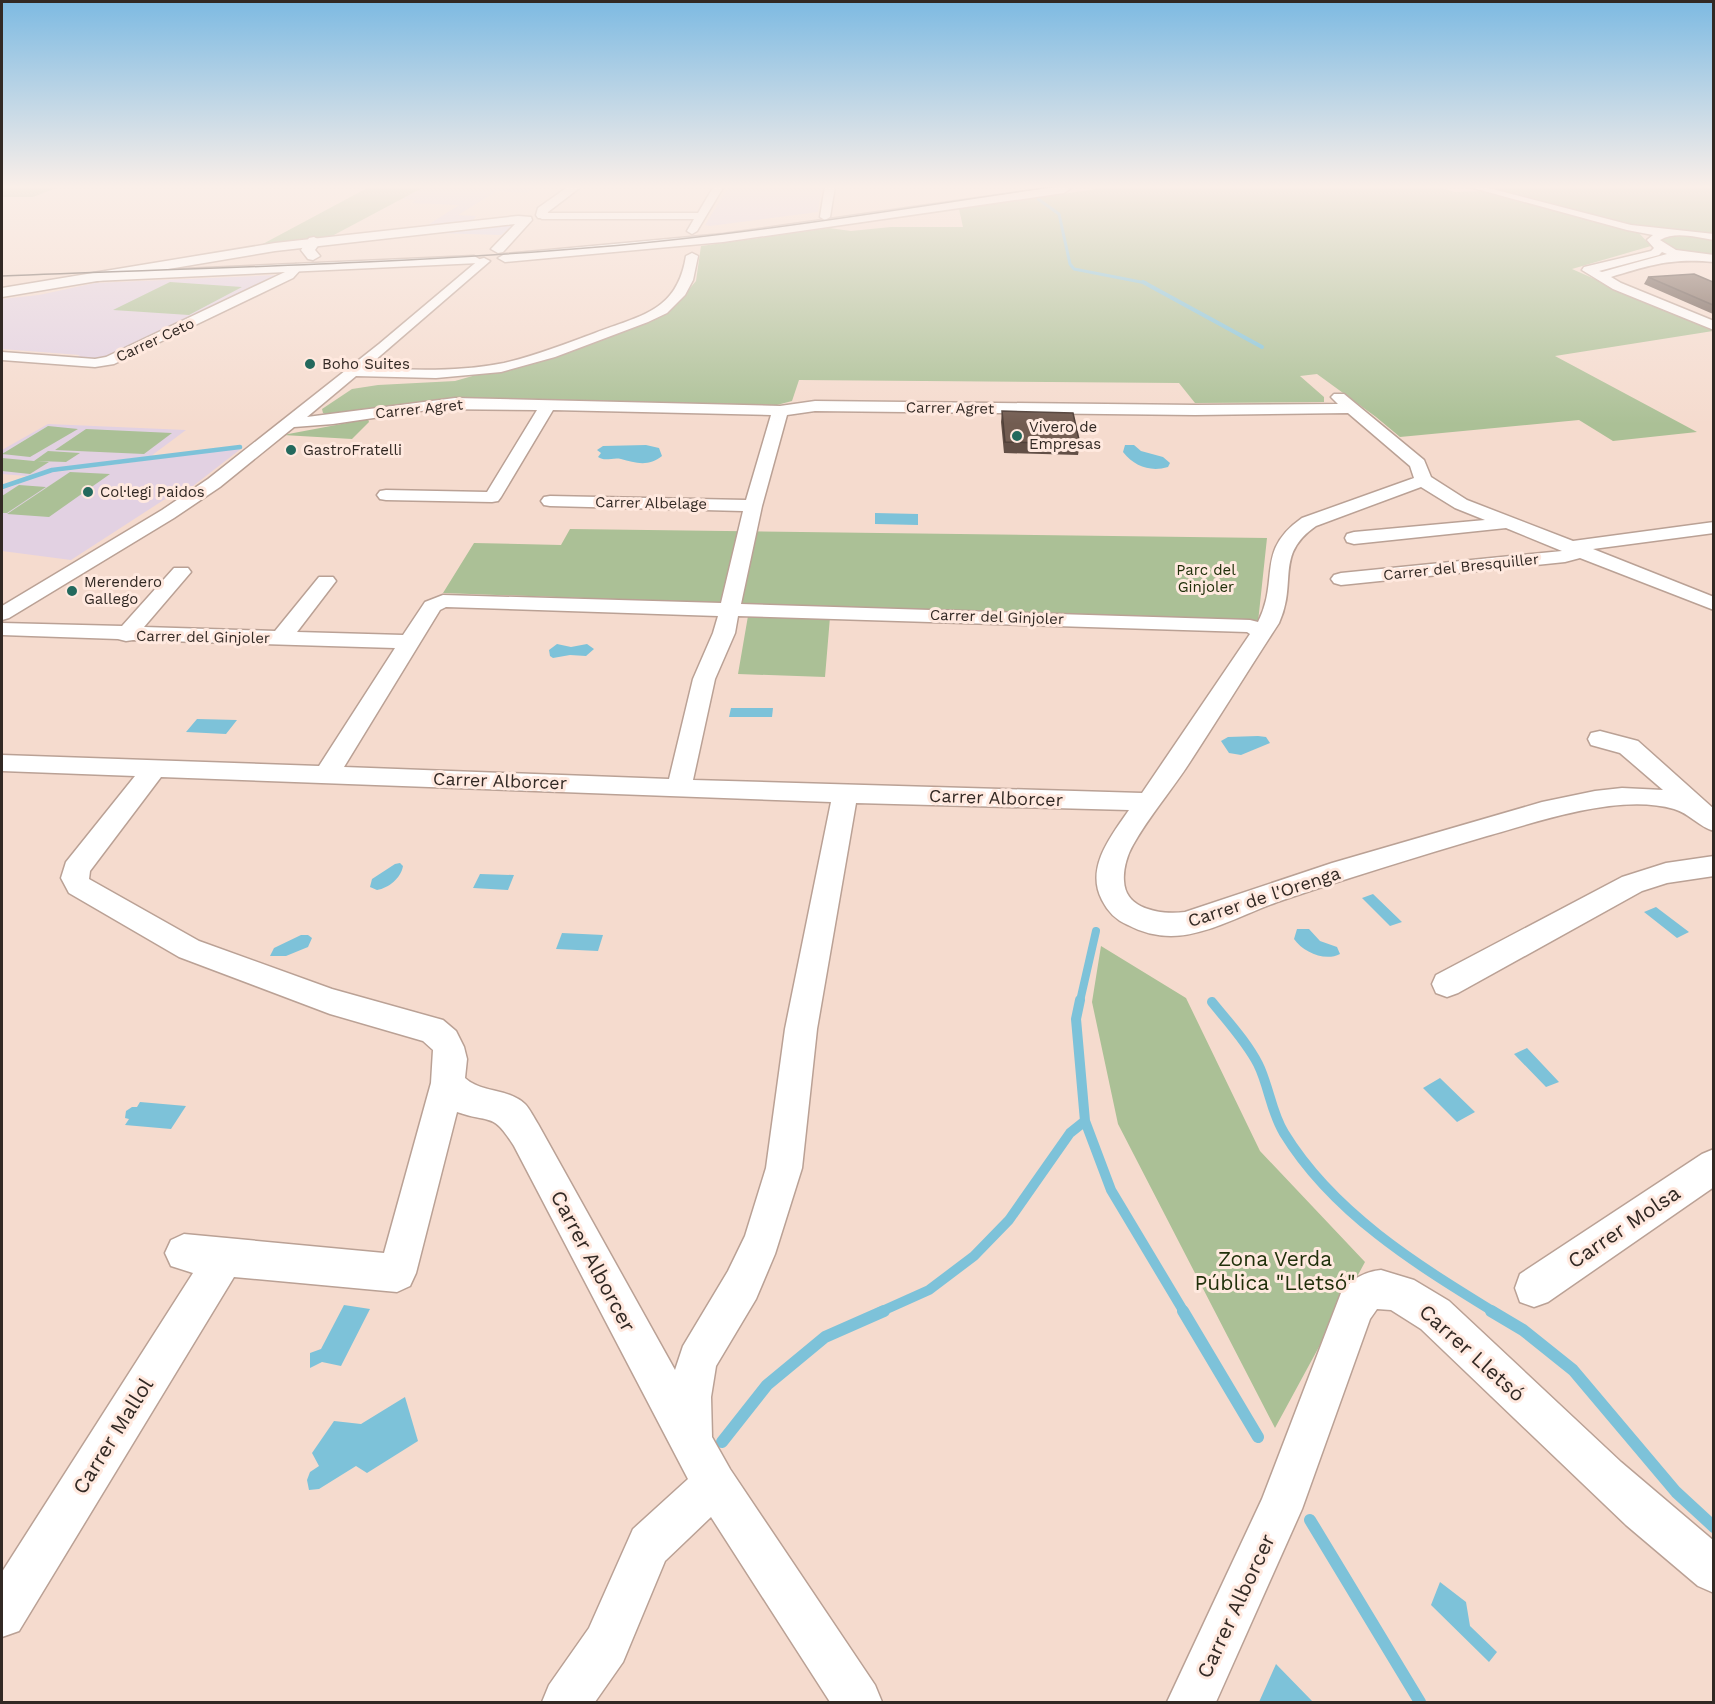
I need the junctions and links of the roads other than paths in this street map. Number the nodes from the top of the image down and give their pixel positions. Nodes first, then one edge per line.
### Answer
1 (160, 266) edge
2 (337, 266) edge
3 (470, 266) edge
4 (691, 266) edge
5 (1606, 266) edge
6 (1637, 266) edge
7 (296, 268) junction
8 (1601, 276) junction
9 (94, 277) junction
10 (2, 293) edge
11 (1713, 326) edge
12 (2, 356) edge
13 (353, 372) junction
14 (1337, 396) dead end
15 (548, 405) junction
16 (1353, 408) junction
17 (780, 411) junction
18 (291, 422) junction
19 (1423, 480) junction
20 (386, 495) dead end
21 (550, 501) dead end
22 (753, 506) junction
23 (1505, 523) junction
24 (1713, 527) edge
25 (1354, 538) dead end
26 (1576, 550) junction
27 (181, 572) dead end
28 (1341, 579) dead end
29 (326, 581) dead end
30 (1713, 604) edge
31 (730, 609) junction
32 (2, 614) edge
33 (2, 629) edge
34 (1263, 631) junction
35 (126, 635) junction
36 (280, 639) junction
37 (410, 642) junction
38 (1600, 739) dead end
39 (2, 763) edge
40 (155, 768) junction
41 (327, 774) junction
42 (679, 788) junction
43 (845, 794) junction
44 (1148, 802) junction
45 (1693, 806) junction
46 (1713, 822) edge
47 (1713, 866) edge
48 (1446, 984) dead end
49 (448, 1083) junction
50 (1713, 1166) edge
51 (184, 1253) dead end
52 (225, 1257) junction
53 (1534, 1288) dead end
54 (691, 1441) junction
55 (715, 1484) junction
56 (1280, 1509) joint
57 (1713, 1570) edge
58 (2, 1614) edge
59 (566, 1702) edge
60 (858, 1702) edge
61 (1191, 1702) edge

1 - 9 main road
2 - 7 main road
3 - 13 street
4 - 13 street
5 - 8 street
6 - 8 street
7 - 9 main road
7 - 12 street, Carrer Ceto
8 - 11 street
9 - 10 main road
13 - 18 street
14 - 16 street, Carrer del Bresquiller
15 - 17 street, Carrer Agret
15 - 18 street, Carrer Agret
15 - 20 street
16 - 17 street, Carrer Agret
16 - 19 street, Carrer del Bresquiller
17 - 22 street
18 - 32 street
19 - 23 street, Carrer del Bresquiller
19 - 34 street, Carrer de l'Orenga
21 - 22 street, Carrer Albelage
22 - 31 street
23 - 25 street, Carrer del Bresquiller
23 - 26 street, Carrer del Bresquiller
24 - 26 street, Carrer del Bresquiller
26 - 28 street, Carrer del Bresquiller
26 - 30 street, Carrer del Bresquiller
27 - 35 street, Carrer del Ginjoler
29 - 36 street, Carrer del Ginjoler
31 - 34 street, Carrer del Ginjoler
31 - 37 street, Carrer del Ginjoler
31 - 42 street
33 - 35 street, Carrer del Ginjoler
34 - 44 street, Carrer de l'Orenga
35 - 36 street, Carrer del Ginjoler
36 - 37 street, Carrer del Ginjoler
37 - 41 street, Carrer del Ginjoler
38 - 45 street
39 - 40 street, Carrer Alborcer
40 - 41 street, Carrer Alborcer
40 - 49 street
41 - 42 street, Carrer Alborcer
42 - 43 street, Carrer Alborcer
43 - 44 street, Carrer Alborcer
43 - 54 street, Carrer Alborcer
44 - 45 street, Carrer de l'Orenga
45 - 46 street, Carrer de l'Orenga
47 - 48 street
49 - 52 street
49 - 54 street, Carrer Alborcer
50 - 53 street, Carrer Molsa
51 - 52 street
52 - 58 street, Carrer Mallol
54 - 55 street, Carrer Alborcer
55 - 59 street
55 - 60 street, Carrer Alborcer
56 - 57 street, Carrer Lletsó
56 - 61 street, Carrer Alborcer

